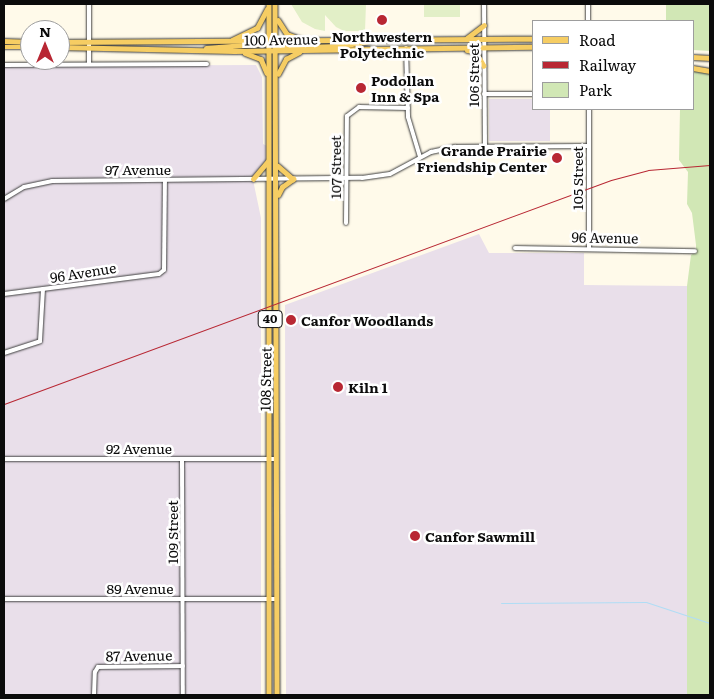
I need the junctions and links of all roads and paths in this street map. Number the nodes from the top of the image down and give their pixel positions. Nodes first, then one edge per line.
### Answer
1 (89, 4) edge
2 (268, 4) edge
3 (276, 4) edge
4 (484, 4) edge
5 (588, 4) edge
6 (276, 14) junction
7 (588, 20) edge
8 (484, 25) junction
9 (374, 39) junction
10 (466, 39) junction
11 (484, 39) junction
12 (532, 39) edge
13 (4, 41) edge
14 (276, 41) junction
15 (304, 41) junction
16 (20, 42) edge
17 (221, 42) junction
18 (269, 42) junction
19 (70, 43) edge
20 (89, 45) junction
21 (70, 46) edge
22 (4, 47) edge
23 (20, 47) edge
24 (484, 47) junction
25 (532, 47) edge
26 (406, 48) junction
27 (456, 48) junction
28 (276, 49) junction
29 (174, 50) junction
30 (234, 50) junction
31 (269, 50) junction
32 (305, 50) junction
33 (694, 57) edge
34 (710, 58) edge
35 (89, 64) junction
36 (207, 64) dead end
37 (4, 65) edge
38 (484, 66) junction
39 (694, 68) edge
40 (710, 71) edge
41 (269, 79) junction
42 (276, 79) junction
43 (484, 94) junction
44 (532, 94) edge
45 (408, 108) junction
46 (589, 110) edge
47 (485, 146) junction
48 (588, 146) junction
49 (269, 157) junction
50 (420, 157) junction
51 (277, 162) junction
52 (253, 179) junction
53 (270, 179) junction
54 (277, 179) junction
55 (293, 179) junction
56 (347, 179) junction
57 (165, 180) junction
58 (4, 200) edge
59 (277, 204) junction
60 (346, 223) dead end
61 (515, 248) dead end
62 (588, 248) junction
63 (695, 250) dead end
64 (43, 289) junction
65 (4, 294) edge
66 (4, 353) edge
67 (182, 459) junction
68 (4, 460) edge
69 (268, 460) junction
70 (275, 460) junction
71 (4, 599) edge
72 (183, 599) junction
73 (269, 599) junction
74 (276, 599) junction
75 (183, 666) junction
76 (94, 695) edge
77 (183, 695) edge
78 (269, 695) edge
79 (277, 695) edge

1 - 20 street
2 - 17 main road
2 - 18 main road, 108 Street
3 - 6 main road, 108 Street
4 - 8 street, 106 Street
5 - 7 street
6 - 14 main road, 108 Street
6 - 15 main road
8 - 10 main road
8 - 11 street, 106 Street
9 - 10 main road, 100 Avenue
9 - 15 main road, 100 Avenue
9 - 28 main road
10 - 11 main road, 100 Avenue
11 - 12 main road, 100 Avenue
11 - 24 street, 106 Street
13 - 16 main road
14 - 15 main road, 100 Avenue
14 - 18 main road, 100 Avenue
14 - 28 main road, 108 Street / 40
17 - 18 main road, 100 Avenue
17 - 20 main road, 100 Avenue
18 - 29 main road
18 - 31 main road, 108 Street / 40
19 - 20 main road, 100 Avenue
20 - 21 main road, 100 Avenue
20 - 29 main road, 100 Avenue
20 - 35 street
22 - 23 main road
24 - 25 main road, 100 Avenue
24 - 27 main road, 100 Avenue
24 - 38 street, 106 Street
26 - 27 main road, 100 Avenue
26 - 32 main road, 100 Avenue
26 - 45 street
27 - 38 main road
28 - 31 main road
28 - 32 main road, 100 Avenue
28 - 42 main road, 108 Street / 40
29 - 30 main road, 100 Avenue
30 - 31 main road, 100 Avenue
30 - 41 main road
31 - 41 main road, 108 Street / 40
32 - 42 main road
33 - 34 main road
35 - 36 street
35 - 37 street
38 - 43 street, 106 Street
39 - 40 main road
41 - 49 main road, 108 Street / 40
42 - 51 main road, 108 Street / 40
43 - 44 street
43 - 47 street, 106 Street
45 - 50 street
45 - 56 street, 107 Street
46 - 48 street, 105 Street
47 - 48 street, 97 Avenue
47 - 50 street, 97 Avenue
48 - 62 street, 105 Street
49 - 52 main road
49 - 53 main road, 108 Street / 40
50 - 56 street, 97 Avenue
51 - 54 main road, 108 Street / 40
51 - 55 main road
52 - 53 street, 97 Avenue
52 - 57 street, 97 Avenue
53 - 54 street, 97 Avenue
53 - 69 main road, 108 Street / 40
54 - 55 street, 97 Avenue
54 - 59 main road, 108 Street / 40
55 - 56 street, 97 Avenue
55 - 59 main road
56 - 60 street, 107 Street
57 - 58 street, 97 Avenue
57 - 64 street, 96 Avenue
59 - 70 main road, 108 Street / 40
61 - 62 street, 96 Avenue
62 - 63 street, 96 Avenue
64 - 65 street, 96 Avenue
64 - 66 street
67 - 68 street, 92 Avenue
67 - 69 street, 92 Avenue
67 - 72 street, 109 Street
69 - 70 street, 92 Avenue
69 - 73 main road, 108 Street / 40
70 - 74 main road, 108 Street / 40
71 - 72 street, 89 Avenue
72 - 73 street, 89 Avenue
72 - 75 street, 109 Street
73 - 74 street, 89 Avenue
73 - 78 main road, 108 Street / 40
74 - 79 main road, 108 Street / 40
75 - 76 street, 87 Avenue
75 - 77 street, 109 Street

